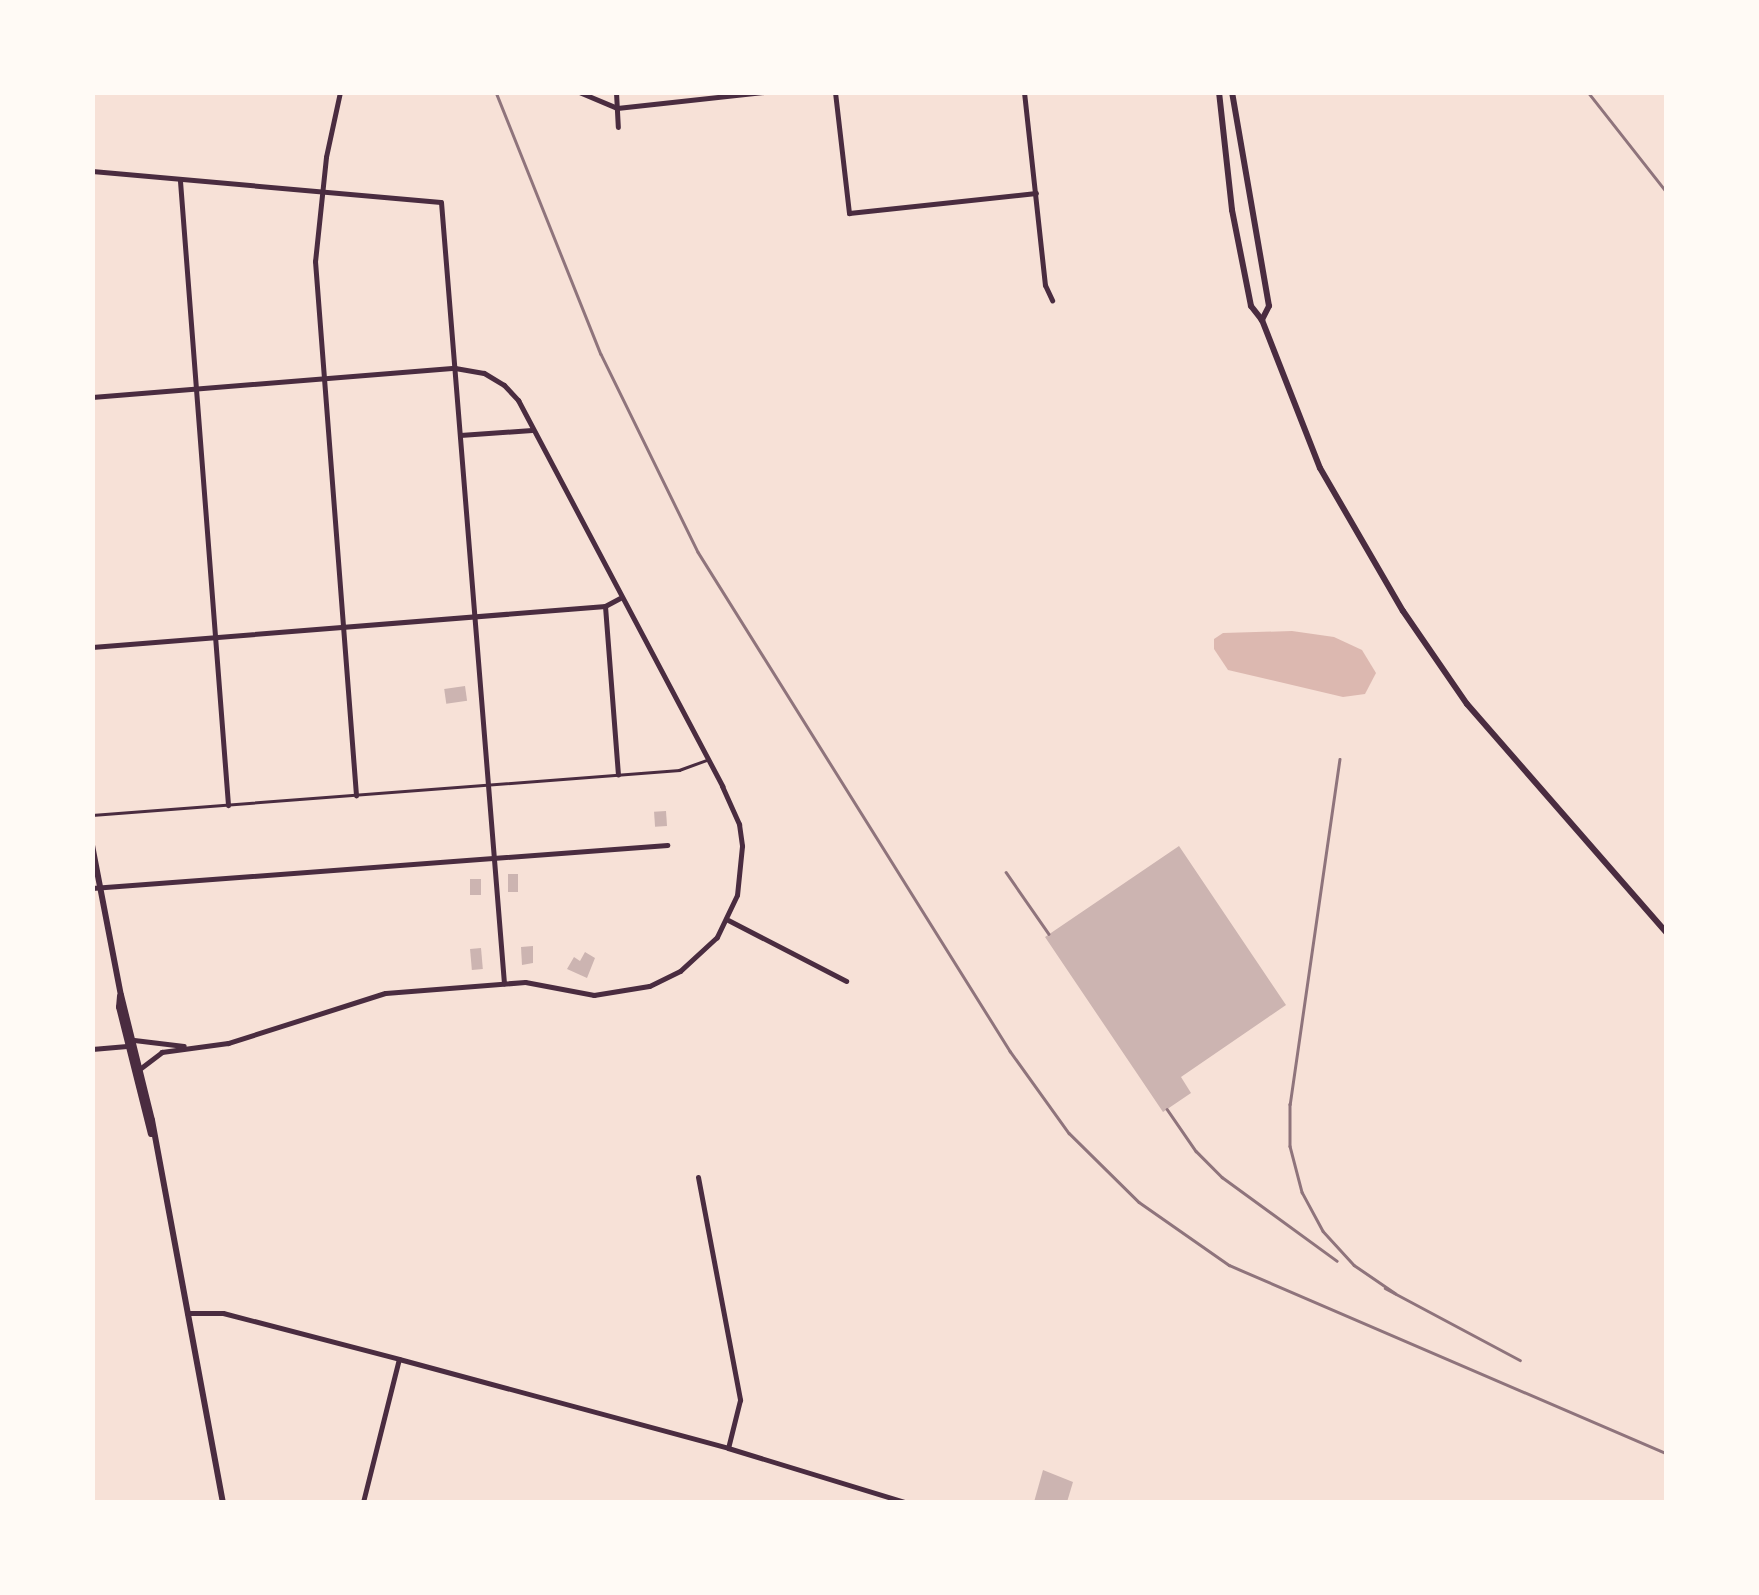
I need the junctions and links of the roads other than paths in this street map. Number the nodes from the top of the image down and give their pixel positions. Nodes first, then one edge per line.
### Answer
1 (340, 92) edge
2 (616, 92) edge
3 (764, 92) edge
4 (835, 92) edge
5 (1024, 92) edge
6 (1219, 92) edge
7 (1232, 92) edge
8 (581, 93) edge
9 (618, 108) junction
10 (618, 127) dead end
11 (92, 171) edge
12 (180, 181) junction
13 (1036, 193) junction
14 (323, 195) junction
15 (1052, 300) dead end
16 (1262, 320) junction
17 (455, 368) junction
18 (324, 379) junction
19 (196, 389) junction
20 (92, 397) edge
21 (534, 430) junction
22 (460, 435) junction
23 (620, 598) junction
24 (605, 606) junction
25 (474, 617) junction
26 (344, 627) junction
27 (215, 637) junction
28 (92, 647) edge
29 (708, 760) junction
30 (618, 775) junction
31 (488, 786) junction
32 (356, 795) junction
33 (228, 805) junction
34 (92, 816) edge
35 (667, 845) dead end
36 (92, 846) edge
37 (494, 858) junction
38 (95, 888) edge
39 (728, 920) junction
40 (1666, 932) edge
41 (846, 980) dead end
42 (504, 983) junction
43 (131, 1043) junction
44 (192, 1048) junction
45 (92, 1049) edge
46 (141, 1068) junction
47 (154, 1142) junction
48 (698, 1177) dead end
49 (186, 1312) junction
50 (399, 1359) junction
51 (728, 1448) junction
52 (222, 1502) edge
53 (363, 1502) edge
54 (906, 1502) edge

1 - 14 street
2 - 9 street
3 - 9 street
4 - 13 street
5 - 13 street
6 - 16 main road
7 - 16 main road
8 - 9 street
9 - 10 street
11 - 12 street
12 - 14 street
12 - 19 street
13 - 15 street
14 - 17 street
14 - 18 street
16 - 40 main road
17 - 18 street
17 - 21 street
17 - 22 street
18 - 19 street
18 - 26 street
19 - 20 street
19 - 27 street
21 - 22 street
21 - 23 street
22 - 25 street
23 - 24 street
23 - 29 street
24 - 25 street
24 - 30 street
25 - 26 street
25 - 31 street
26 - 27 street
26 - 32 street
27 - 28 street
27 - 33 street
29 - 30 lane
29 - 39 street
30 - 31 lane
31 - 32 lane
31 - 37 street
32 - 33 lane
33 - 34 lane
35 - 37 street
36 - 38 main road
37 - 38 street
37 - 42 street
38 - 43 main road
39 - 41 street
39 - 42 street
42 - 44 street
43 - 44 street
43 - 45 street
43 - 46 main road
43 - 47 main road
44 - 46 street
46 - 47 main road
47 - 49 main road
48 - 51 street
49 - 50 street
49 - 52 main road
50 - 51 street
50 - 53 street
51 - 54 street

